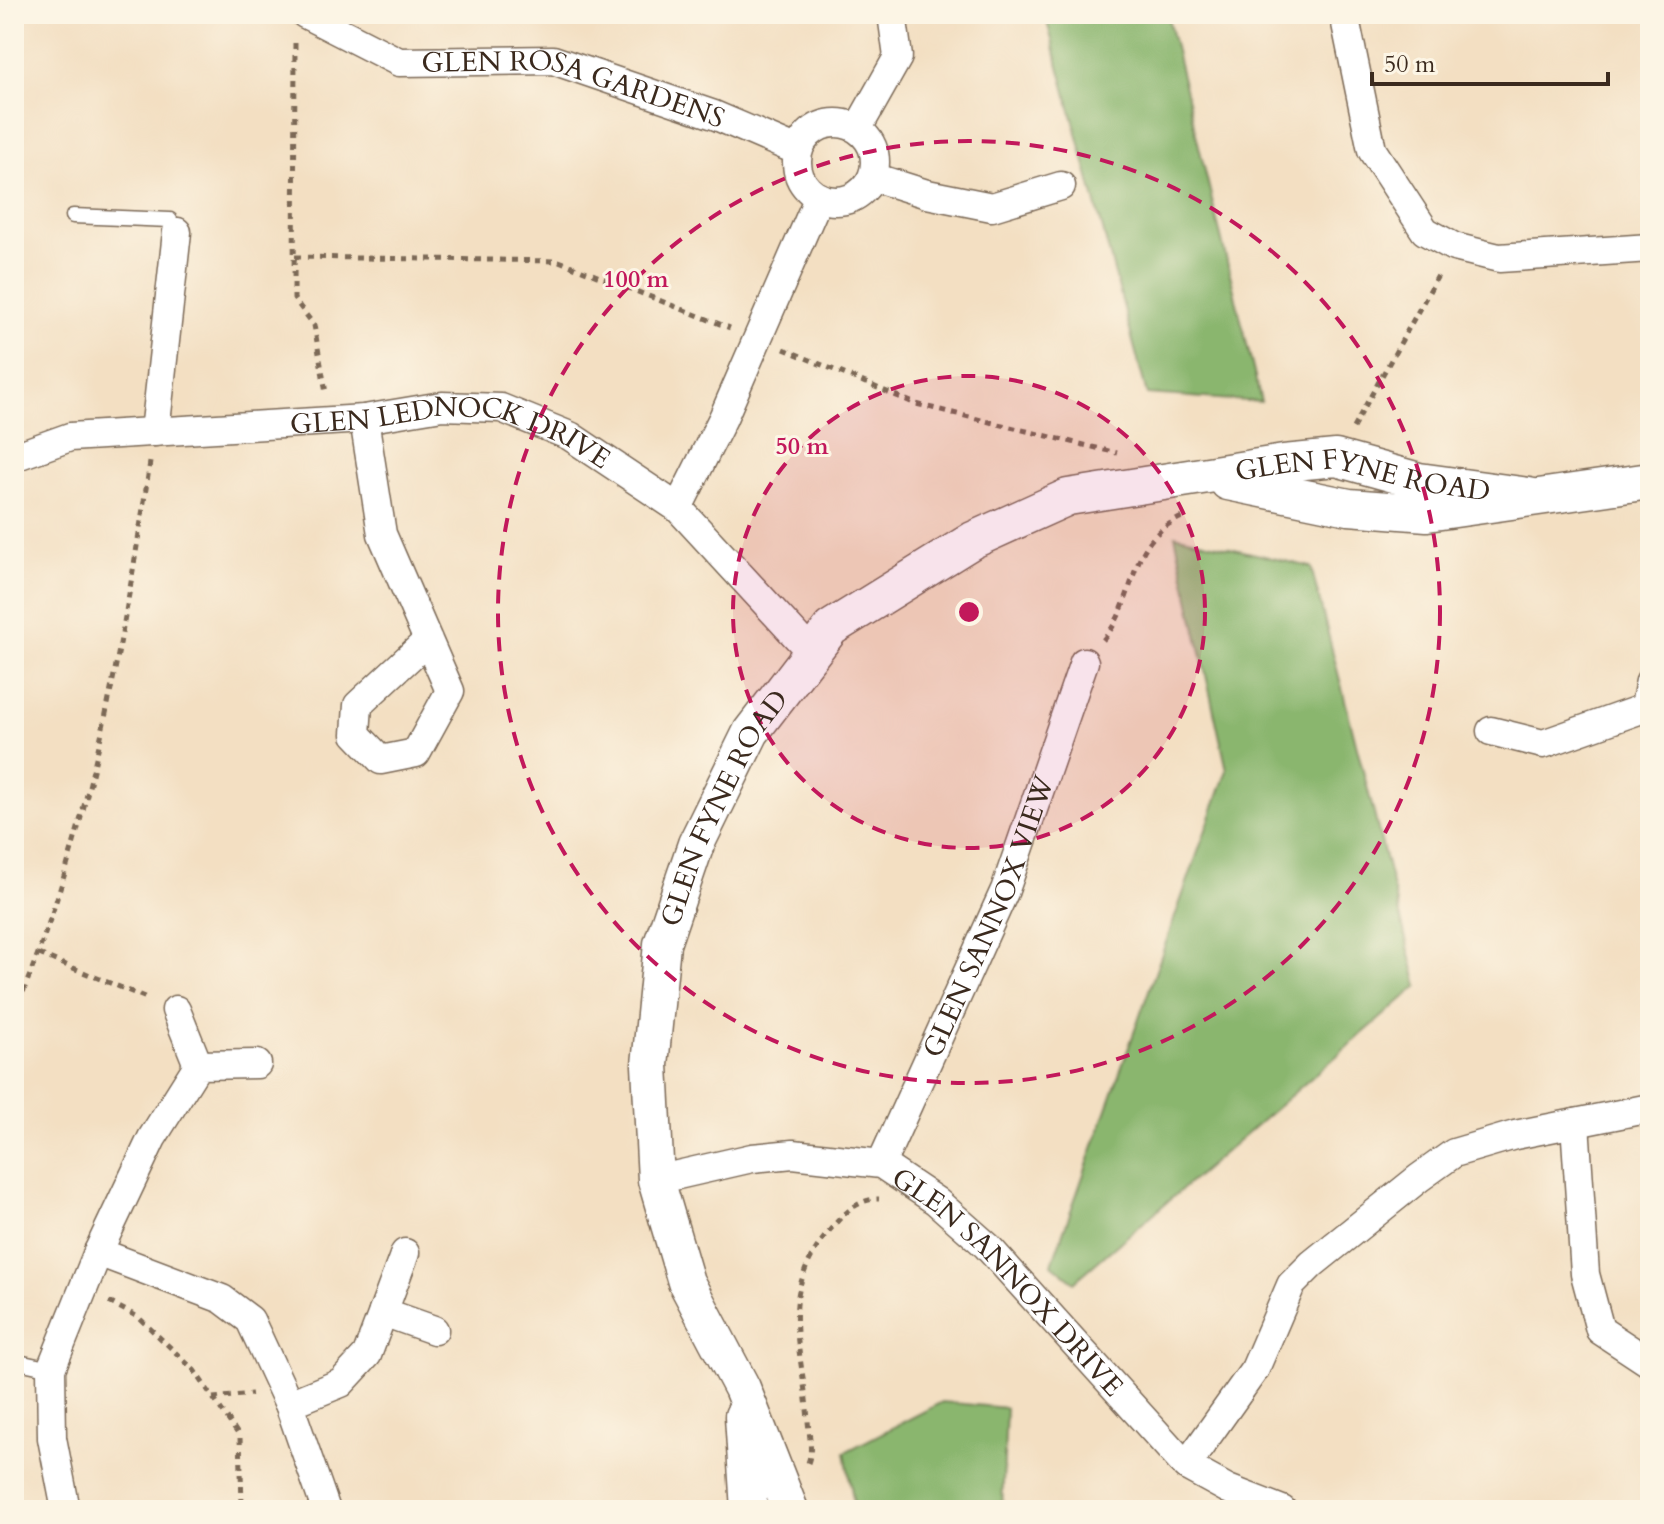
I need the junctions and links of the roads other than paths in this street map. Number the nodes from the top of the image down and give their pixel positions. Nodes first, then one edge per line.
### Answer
1 (892, 14) edge
2 (1344, 14) edge
3 (300, 22) edge
4 (858, 128) junction
5 (798, 151) junction
6 (873, 177) junction
7 (1061, 186) dead end
8 (819, 197) junction
9 (73, 216) dead end
10 (177, 232) joint
11 (1650, 248) edge
12 (364, 419) junction
13 (155, 432) junction
14 (14, 457) edge
15 (1650, 481) edge
16 (1194, 495) junction
17 (1529, 496) junction
18 (678, 508) junction
19 (428, 640) dead end
20 (811, 652) junction
21 (1084, 662) road end
22 (1648, 698) edge
23 (1491, 731) dead end
24 (176, 1010) road end
25 (257, 1064) dead end
26 (198, 1065) junction
27 (1650, 1108) edge
28 (1575, 1123) junction
29 (881, 1164) junction
30 (656, 1180) junction
31 (98, 1252) junction
32 (405, 1253) dead end
33 (383, 1312) junction
34 (434, 1330) dead end
35 (14, 1361) edge
36 (1650, 1363) edge
37 (51, 1369) junction
38 (742, 1388) junction
39 (286, 1397) junction
40 (1186, 1466) junction
41 (64, 1509) edge
42 (326, 1510) edge
43 (749, 1510) edge
44 (790, 1510) edge
45 (1282, 1510) edge

1 - 4 street
2 - 11 street
3 - 5 street, GLEN ROSA GARDENS
4 - 5 street
4 - 6 street
5 - 8 street
6 - 7 street
6 - 8 street
8 - 18 street
9 - 10 lane
10 - 13 street
12 - 13 street, GLEN LEDNOCK DRIVE
12 - 18 street, GLEN LEDNOCK DRIVE
12 - 19 street
13 - 14 street, GLEN LEDNOCK DRIVE
15 - 17 street, GLEN FYNE ROAD
16 - 17 street, GLEN FYNE ROAD
16 - 17 street, GLEN FYNE ROAD
16 - 20 street, GLEN FYNE ROAD
18 - 20 street, GLEN LEDNOCK DRIVE
20 - 30 street, GLEN FYNE ROAD
21 - 29 street, GLEN SANNOX VIEW
22 - 23 street
24 - 26 street
25 - 26 street
26 - 31 street
27 - 28 street
28 - 36 street
28 - 40 street
29 - 30 street, GLEN SANNOX DRIVE
29 - 40 street, GLEN SANNOX DRIVE
30 - 38 street, GLEN FYNE ROAD
31 - 37 street
31 - 39 street
32 - 33 street
33 - 34 street
33 - 39 street
35 - 37 lane
37 - 41 street
38 - 43 street, GLEN FYNE ROAD
38 - 44 street, GLEN FYNE ROAD
39 - 42 street
40 - 45 street, GLEN SANNOX DRIVE

